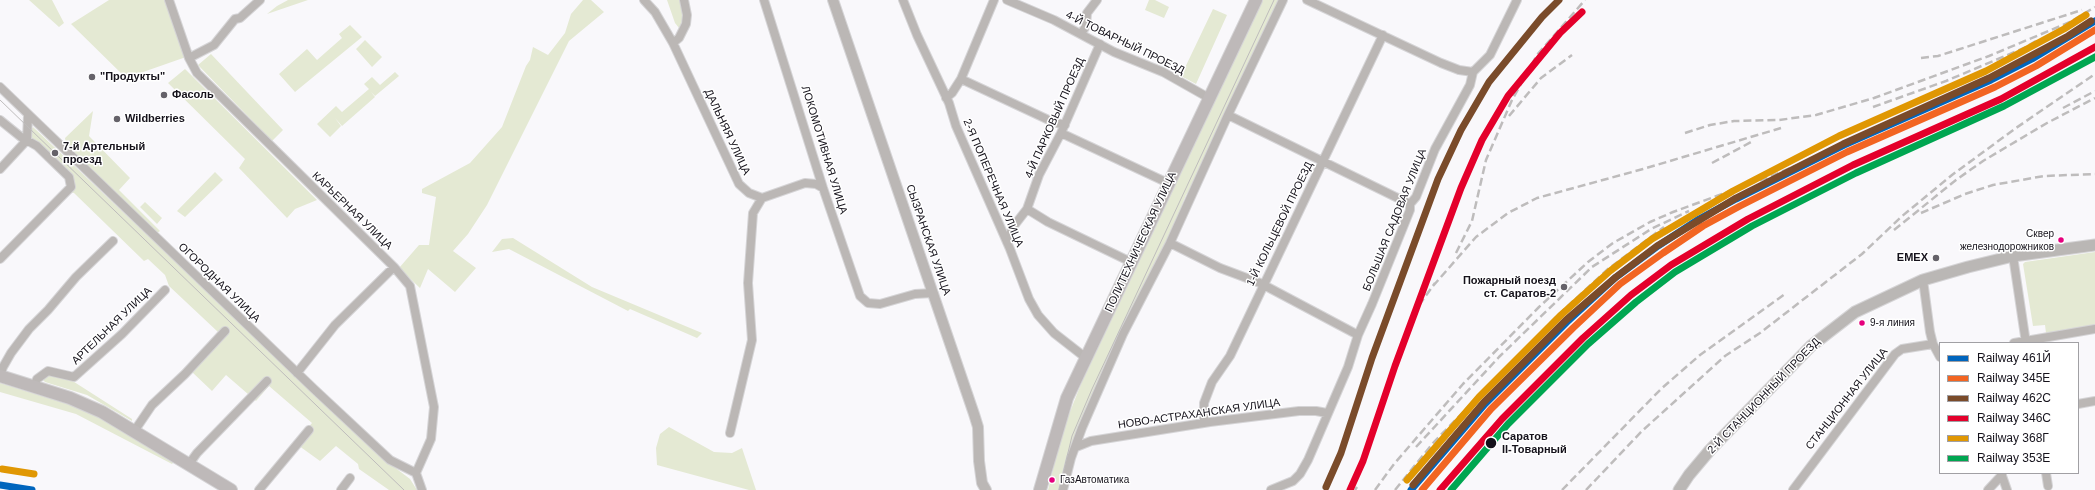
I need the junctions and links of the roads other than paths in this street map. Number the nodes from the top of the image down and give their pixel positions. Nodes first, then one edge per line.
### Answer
1 (169, 0) edge
2 (260, 0) edge
3 (644, 0) edge
4 (684, 0) edge
5 (764, 0) edge
6 (833, 0) edge
7 (904, 0) edge
8 (994, 0) edge
9 (1007, 0) edge
10 (1097, 0) edge
11 (1256, 0) edge
12 (1283, 0) edge
13 (1307, 0) edge
14 (1517, 0) edge
15 (1081, 34) junction
16 (1383, 35) junction
17 (673, 43) junction
18 (1100, 44) junction
19 (189, 58) junction
20 (1473, 72) junction
21 (961, 79) junction
22 (0, 87) edge
23 (946, 98) junction
24 (1209, 98) junction
25 (28, 115) junction
26 (1228, 115) junction
27 (0, 120) edge
28 (1063, 129) junction
29 (27, 140) junction
30 (1323, 161) junction
31 (0, 169) edge
32 (1168, 183) junction
33 (823, 188) junction
34 (762, 198) junction
35 (1410, 204) junction
36 (1027, 209) junction
37 (113, 241) dead end
38 (1006, 242) junction
39 (1170, 243) junction
40 (2095, 245) edge
41 (2013, 256) junction
42 (0, 259) edge
43 (1131, 262) junction
44 (394, 267) junction
45 (1923, 280) junction
46 (1264, 286) junction
47 (165, 290) dead end
48 (933, 293) junction
49 (2095, 329) edge
50 (225, 330) dead end
51 (1358, 335) junction
52 (2026, 342) edge
53 (1933, 344) junction
54 (1939, 354) edge
55 (1086, 358) junction
56 (297, 373) junction
57 (0, 376) edge
58 (267, 381) dead end
59 (34, 387) junction
60 (2095, 401) edge
61 (2079, 404) edge
62 (1327, 413) junction
63 (1204, 422) junction
64 (135, 430) junction
65 (309, 430) dead end
66 (730, 434) dead end
67 (1076, 447) junction
68 (189, 464) junction
69 (416, 473) junction
70 (2002, 474) edge
71 (2046, 474) edge
72 (350, 478) dead end
73 (2048, 486) dead end
74 (231, 490) edge
75 (259, 490) edge
76 (341, 490) edge
77 (422, 490) edge
78 (986, 490) edge
79 (1040, 490) edge
80 (1063, 490) edge
81 (1271, 490) edge
82 (1680, 490) edge
83 (1793, 490) edge
84 (1988, 490) edge
85 (2007, 490) edge

1 - 19 street, КАРЬЕРНАЯ УЛИЦА
2 - 19 street
3 - 17 street, ДАЛЬНЯЯ УЛИЦА
4 - 17 street
5 - 33 street, ЛОКОМОТИВНАЯ УЛИЦА
6 - 48 street, СЫЗРАНСКАЯ УЛИЦА
7 - 23 street, 2-Я ПОПЕРЕЧНАЯ УЛИЦА
8 - 21 street
9 - 15 street, 4-Й ТОВАРНЫЙ ПРОЕЗД
10 - 15 street
11 - 24 main road, ПОЛИТЕХНИЧЕСКАЯ УЛИЦА
12 - 26 street
13 - 16 street
14 - 20 street, БОЛЬШАЯ САДОВАЯ УЛИЦА
15 - 18 street, 4-Й ТОВАРНЫЙ ПРОЕЗД
16 - 20 street
16 - 30 street, 1-Й КОЛЬЦЕВОЙ ПРОЕЗД
17 - 34 street, ДАЛЬНЯЯ УЛИЦА
18 - 24 street, 4-Й ТОВАРНЫЙ ПРОЕЗД
18 - 28 street, 4-Й ПАРКОВЫЙ ПРОЕЗД
19 - 44 street, КАРЬЕРНАЯ УЛИЦА
20 - 35 street, БОЛЬШАЯ САДОВАЯ УЛИЦА
21 - 23 street
21 - 28 street
22 - 25 street, ОГОРОДНАЯ УЛИЦА
23 - 38 street, 2-Я ПОПЕРЕЧНАЯ УЛИЦА
24 - 32 main road, ПОЛИТЕХНИЧЕСКАЯ УЛИЦА
25 - 29 street
25 - 56 street, ОГОРОДНАЯ УЛИЦА
26 - 30 street
26 - 39 street
27 - 29 street
28 - 32 street
28 - 36 street, 4-Й ПАРКОВЫЙ ПРОЕЗД
29 - 31 street
29 - 42 street
30 - 35 street
30 - 46 street, 1-Й КОЛЬЦЕВОЙ ПРОЕЗД
32 - 43 main road, ПОЛИТЕХНИЧЕСКАЯ УЛИЦА
33 - 34 street
33 - 48 street, ЛОКОМОТИВНАЯ УЛИЦА
34 - 66 street
35 - 51 street, БОЛЬШАЯ САДОВАЯ УЛИЦА
36 - 38 street, 4-Й ПАРКОВЫЙ ПРОЕЗД
36 - 43 street
37 - 57 street
38 - 55 street, 2-Я ПОПЕРЕЧНАЯ УЛИЦА
39 - 46 street
39 - 67 street
40 - 41 main road, 2-Й СТАНЦИОННЫЙ ПРОЕЗД
41 - 45 main road, 2-Й СТАНЦИОННЫЙ ПРОЕЗД
41 - 52 street
43 - 55 main road, ПОЛИТЕХНИЧЕСКАЯ УЛИЦА
44 - 56 street
44 - 69 street, КАРЬЕРНАЯ УЛИЦА
45 - 53 street
45 - 82 main road, 2-Й СТАНЦИОННЫЙ ПРОЕЗД
46 - 51 street
46 - 63 street, 1-Й КОЛЬЦЕВОЙ ПРОЕЗД
47 - 59 street, АРТЕЛЬНАЯ УЛИЦА
48 - 78 street, СЫЗРАНСКАЯ УЛИЦА
49 - 52 street
50 - 64 street
51 - 62 street, БОЛЬШАЯ САДОВАЯ УЛИЦА
53 - 54 street
53 - 83 street, СТАНЦИОННАЯ УЛИЦА
55 - 79 main road, ПОЛИТЕХНИЧЕСКАЯ УЛИЦА
56 - 69 street, ОГОРОДНАЯ УЛИЦА
57 - 59 main road
58 - 68 street
59 - 64 main road
60 - 61 street
62 - 63 street, НОВО-АСТРАХАНСКАЯ УЛИЦА
62 - 81 street, БОЛЬШАЯ САДОВАЯ УЛИЦА
63 - 67 street, НОВО-АСТРАХАНСКАЯ УЛИЦА
64 - 68 main road
65 - 75 street
67 - 80 street
68 - 74 main road
69 - 77 street
70 - 84 street
70 - 85 street
71 - 73 street
72 - 76 street

